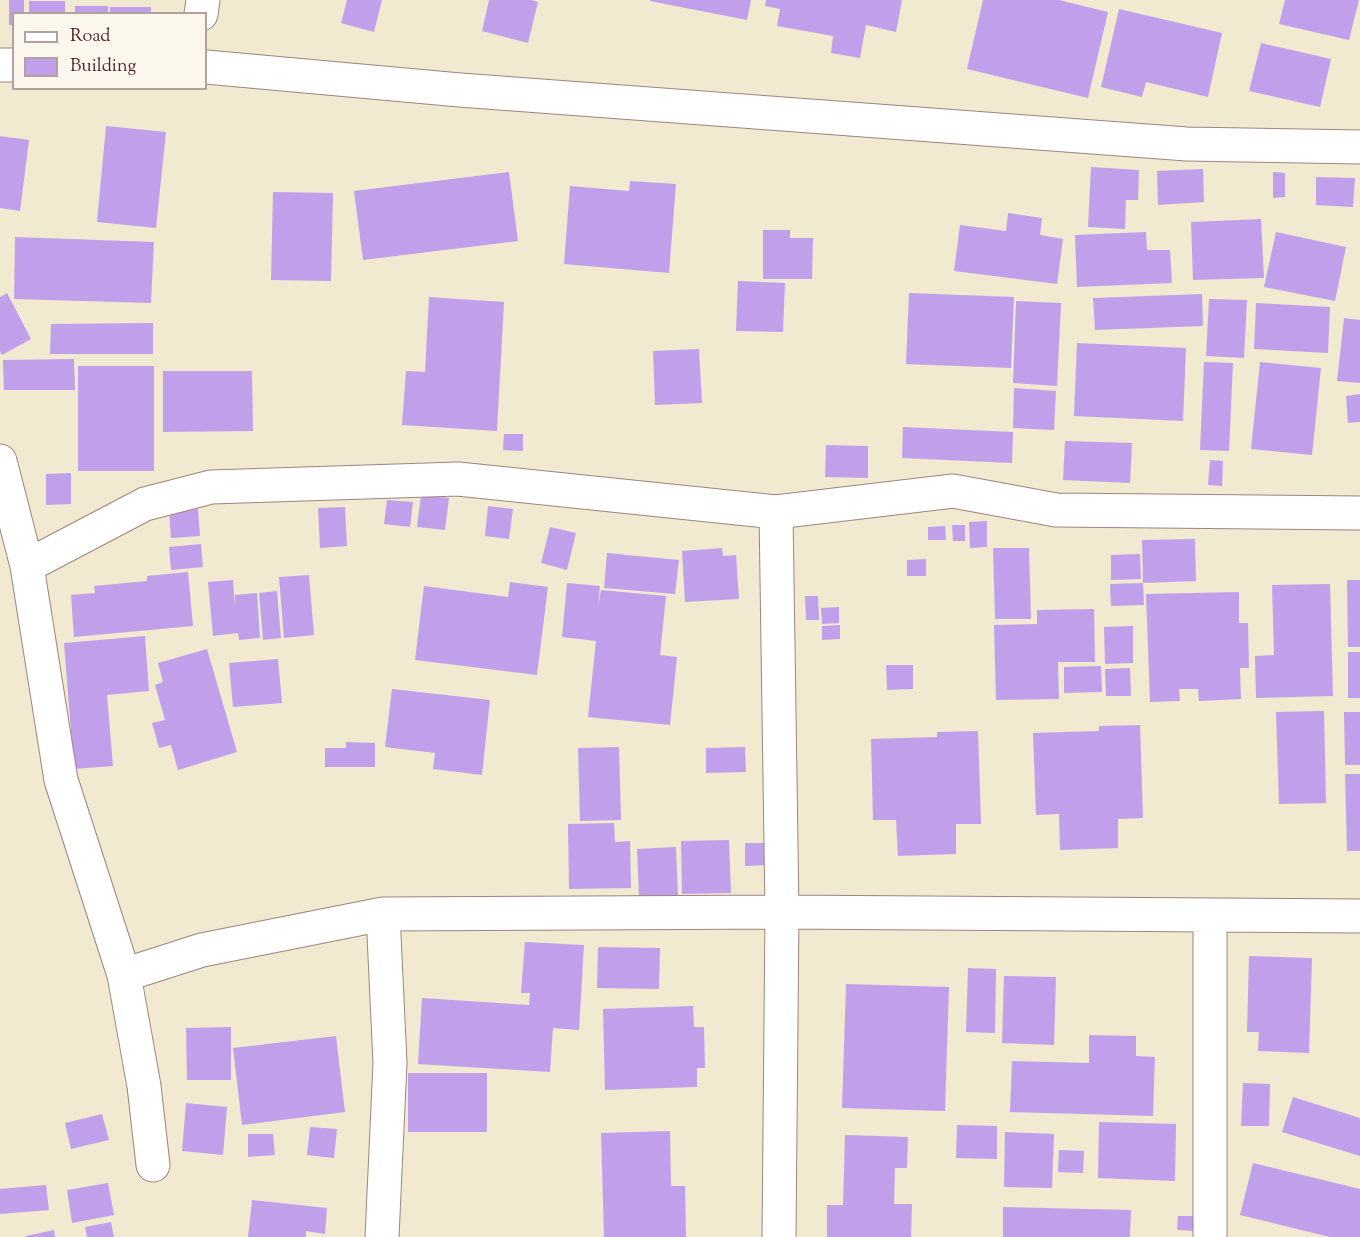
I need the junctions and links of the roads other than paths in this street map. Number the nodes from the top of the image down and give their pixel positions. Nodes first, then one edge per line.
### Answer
1 (207, 67) edge
2 (1360, 147) edge
3 (0, 461) edge
4 (776, 512) junction
5 (1360, 513) edge
6 (27, 566) junction
7 (782, 912) junction
8 (383, 914) junction
9 (1210, 915) junction
10 (1360, 916) edge
11 (124, 975) junction
12 (153, 1165) dead end
13 (382, 1237) edge
14 (779, 1237) edge
15 (1210, 1237) edge

1 - 2 street
3 - 6 street
4 - 5 street
4 - 6 street
4 - 7 street
6 - 11 street
7 - 8 street
7 - 9 street
7 - 14 street
8 - 11 street
8 - 13 street
9 - 10 street
9 - 15 street
11 - 12 street

